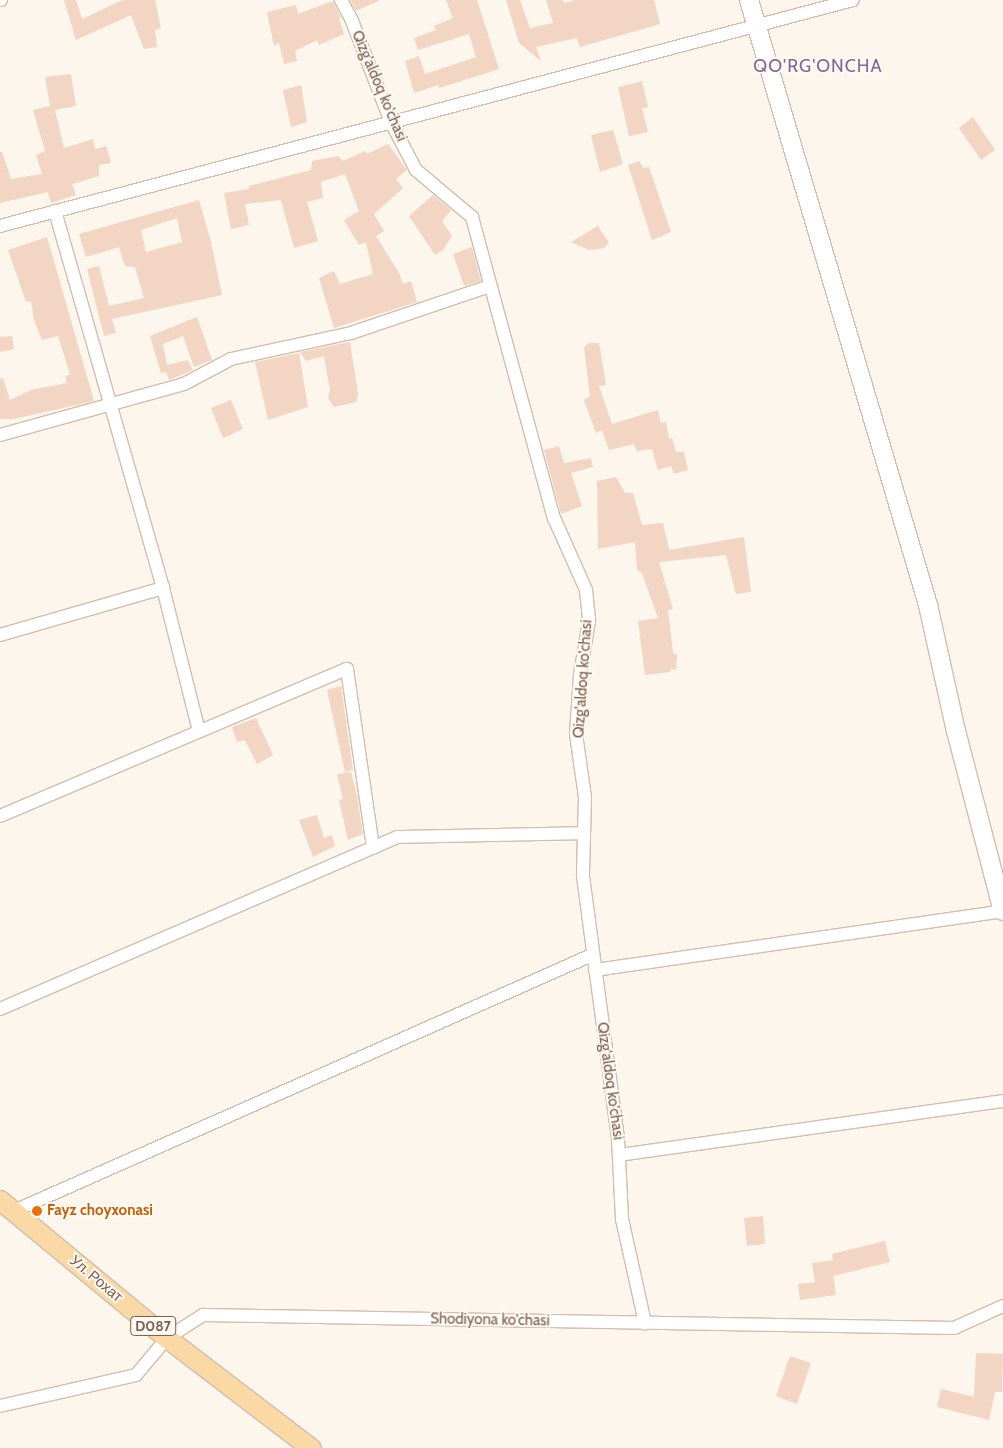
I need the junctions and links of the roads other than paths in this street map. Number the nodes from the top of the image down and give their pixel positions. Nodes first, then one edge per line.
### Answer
1 (341, 0) edge
2 (749, 0) edge
3 (854, 0) edge
4 (756, 27) junction
5 (391, 122) junction
6 (55, 211) junction
7 (0, 226) edge
8 (490, 286) junction
9 (111, 405) junction
10 (0, 435) edge
11 (163, 588) junction
12 (0, 635) edge
13 (199, 731) junction
14 (0, 816) edge
15 (584, 833) junction
16 (373, 848) junction
17 (1003, 911) edge
18 (592, 955) junction
19 (594, 970) junction
20 (0, 1009) edge
21 (1003, 1101) edge
22 (619, 1155) junction
23 (7, 1206) edge
24 (1003, 1306) edge
25 (645, 1323) junction
26 (167, 1338) junction
27 (0, 1406) edge
28 (311, 1448) edge

1 - 5 street, Qizg'aldoq ko'chasi
2 - 4 street
3 - 4 street
4 - 5 street
4 - 17 street
5 - 6 street
5 - 8 street, Qizg'aldoq ko'chasi
6 - 7 street
6 - 9 street
8 - 9 street
8 - 15 street, Qizg'aldoq ko'chasi
9 - 10 street
9 - 11 street
11 - 12 street
11 - 13 street
13 - 14 street
13 - 16 street
15 - 16 street
15 - 18 street, Qizg'aldoq ko'chasi
16 - 20 street
17 - 19 street
18 - 19 street, Qizg'aldoq ko'chasi
18 - 23 street
19 - 22 street, Qizg'aldoq ko'chasi
21 - 22 street
22 - 25 street, Qizg'aldoq ko'chasi
23 - 26 main road, Ул. Рохат / D087
24 - 25 street, Shodiyona ko'chasi
25 - 26 street, Shodiyona ko'chasi
26 - 27 street, Shodiyona ko'chasi
26 - 28 main road, Ул. Рохат / D087

